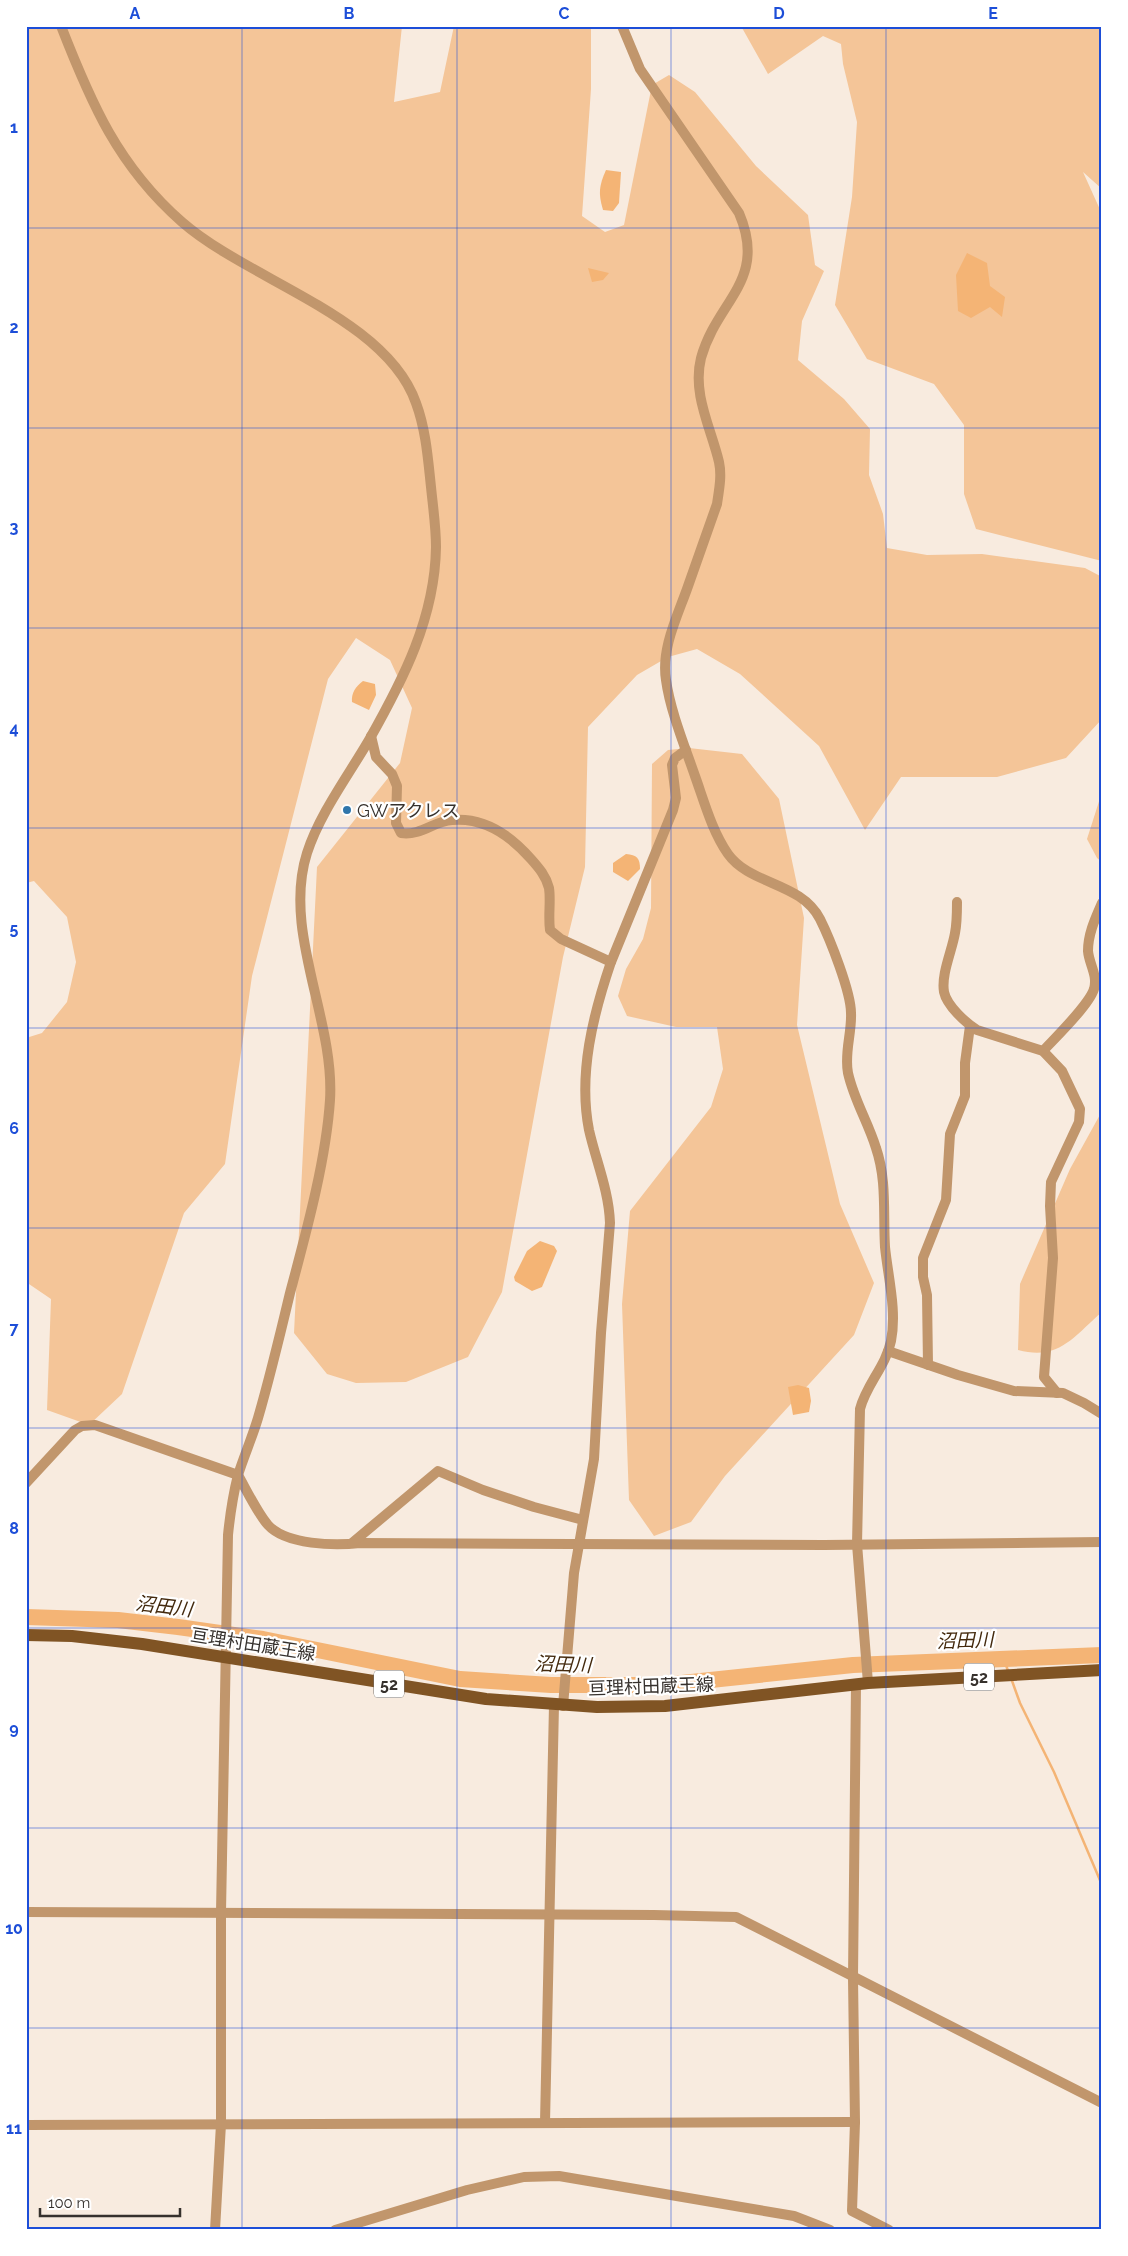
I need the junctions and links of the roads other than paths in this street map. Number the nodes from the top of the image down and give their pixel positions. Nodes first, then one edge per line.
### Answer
1 (61, 26) edge
2 (622, 26) edge
3 (371, 736) junction
4 (686, 750) junction
5 (957, 902) dead end
6 (1102, 903) edge
7 (611, 962) junction
8 (970, 1026) junction
9 (1043, 1051) junction
10 (888, 1351) junction
11 (928, 1365) junction
12 (1057, 1393) junction
13 (1102, 1414) edge
14 (238, 1475) junction
15 (26, 1483) edge
16 (584, 1520) junction
17 (1102, 1542) edge
18 (350, 1544) junction
19 (579, 1544) junction
20 (857, 1544) junction
21 (26, 1635) edge
22 (224, 1656) junction
23 (1102, 1670) edge
24 (862, 1684) junction
25 (559, 1705) junction
26 (26, 1912) edge
27 (221, 1912) junction
28 (548, 1916) junction
29 (853, 1978) junction
30 (1102, 2103) edge
31 (855, 2122) junction
32 (545, 2123) junction
33 (221, 2124) junction
34 (26, 2125) edge
35 (215, 2230) edge
36 (335, 2230) edge
37 (830, 2230) edge
38 (889, 2230) edge

1 - 3 street
2 - 4 street
3 - 7 street
3 - 14 street
4 - 7 street
4 - 10 street
5 - 8 street
6 - 9 street
7 - 16 street
8 - 9 street
8 - 11 street
9 - 12 street
10 - 11 street
10 - 20 street
11 - 12 street
12 - 13 street
14 - 15 street
14 - 18 street
14 - 22 street
16 - 18 street
16 - 19 street
17 - 20 street
18 - 19 street
19 - 20 street
19 - 25 street
20 - 24 street
21 - 22 main road, 亘理村田蔵王線 / 52
22 - 25 main road, 亘理村田蔵王線 / 52
22 - 27 street
23 - 24 main road, 亘理村田蔵王線 / 52
24 - 25 main road, 亘理村田蔵王線 / 52
24 - 29 street
25 - 28 street
26 - 27 street
27 - 28 street
27 - 33 street
28 - 29 street
28 - 32 street
29 - 30 street
29 - 31 street
31 - 32 street
31 - 38 street
32 - 33 street
33 - 34 street
33 - 35 street
36 - 37 street

